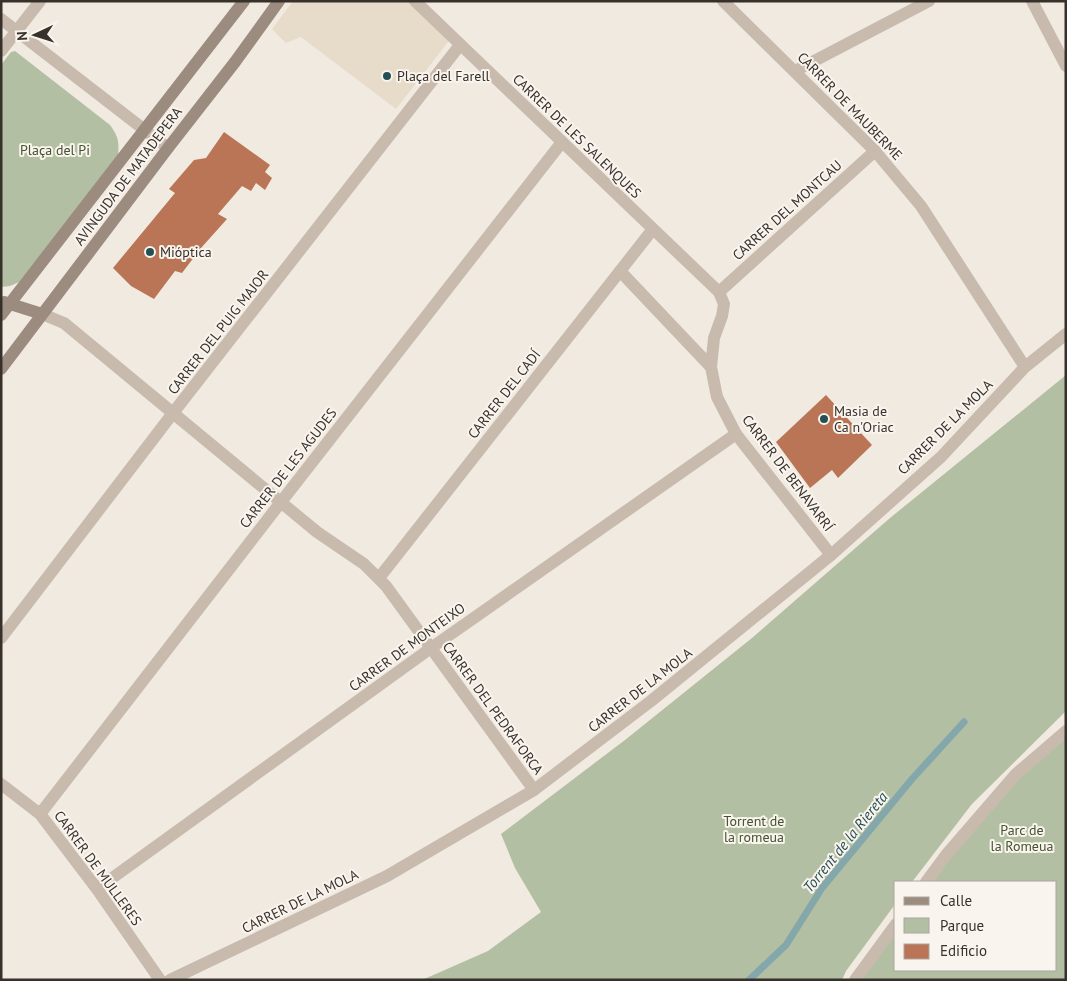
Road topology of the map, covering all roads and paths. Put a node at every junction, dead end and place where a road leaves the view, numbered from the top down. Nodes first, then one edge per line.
1 (40, 1) edge
2 (244, 1) edge
3 (279, 1) edge
4 (415, 1) edge
5 (724, 1) edge
6 (929, 1) edge
7 (1032, 1) edge
8 (1, 19) edge
9 (17, 31) junction
10 (460, 45) junction
11 (1, 51) edge
12 (1066, 66) edge
13 (795, 71) junction
14 (145, 130) junction
15 (562, 142) junction
16 (168, 148) junction
17 (875, 151) junction
18 (653, 229) junction
19 (620, 271) junction
20 (719, 292) junction
21 (6, 302) edge
22 (1, 314) edge
23 (42, 314) junction
24 (1066, 334) edge
25 (710, 366) junction
26 (1025, 367) junction
27 (1, 369) edge
28 (173, 413) junction
29 (736, 434) junction
30 (281, 502) junction
31 (831, 555) junction
32 (378, 578) junction
33 (1, 638) edge
34 (432, 648) junction
35 (1066, 731) edge
36 (1, 784) edge
37 (534, 790) junction
38 (40, 814) junction
39 (927, 881) edge
40 (98, 888) junction
41 (894, 927) edge
42 (160, 980) edge
43 (170, 980) edge
44 (855, 980) edge

1 - 9 street
2 - 14 street, AVINGUDA DE MATADEPERA
3 - 16 street, AVINGUDA DE MATADEPERA
4 - 10 street, CARRER DE LES SALENQUES
5 - 13 street, CARRER DE MAUBERME
6 - 13 street
7 - 12 street
8 - 9 street
9 - 11 street
9 - 14 street
10 - 15 street, CARRER DE LES SALENQUES
10 - 28 street, CARRER DEL PUIG MAJOR
13 - 17 street, CARRER DE MAUBERME
14 - 16 street
14 - 21 street, AVINGUDA DE MATADEPERA
15 - 18 street, CARRER DE LES SALENQUES
15 - 30 street, CARRER DE LES AGUDES
16 - 23 street, AVINGUDA DE MATADEPERA
17 - 20 street, CARRER DEL MONTCAU
17 - 26 street, CARRER DE MAUBERME
18 - 19 street, CARRER DEL CADÍ
18 - 20 street, CARRER DE LES SALENQUES
19 - 25 street
19 - 32 street, CARRER DEL CADÍ
20 - 25 street, CARRER DE BENAVARRÍ
21 - 22 street, AVINGUDA DE MATADEPERA
21 - 23 street
23 - 27 street, AVINGUDA DE MATADEPERA
23 - 28 street, CARRER DEL PEDRAFORCA
24 - 26 street, CARRER DE LA MOLA
25 - 29 street, CARRER DE BENAVARRÍ
26 - 31 street, CARRER DE LA MOLA
28 - 30 street, CARRER DEL PEDRAFORCA
28 - 33 street, CARRER DEL PUIG MAJOR
29 - 31 street, CARRER DE BENAVARRÍ
29 - 34 street, CARRER DE MONTEIXO
30 - 32 street, CARRER DEL PEDRAFORCA
30 - 38 street, CARRER DE LES AGUDES
31 - 37 street, CARRER DE LA MOLA
32 - 34 street, CARRER DEL PEDRAFORCA
34 - 37 street, CARRER DEL PEDRAFORCA
34 - 40 street, CARRER DE MONTEIXO
35 - 39 street
36 - 38 street, CARRER DE MULLERES
37 - 43 street, CARRER DE LA MOLA
38 - 40 street, CARRER DE MULLERES
40 - 42 street, CARRER DE MULLERES
41 - 44 street

